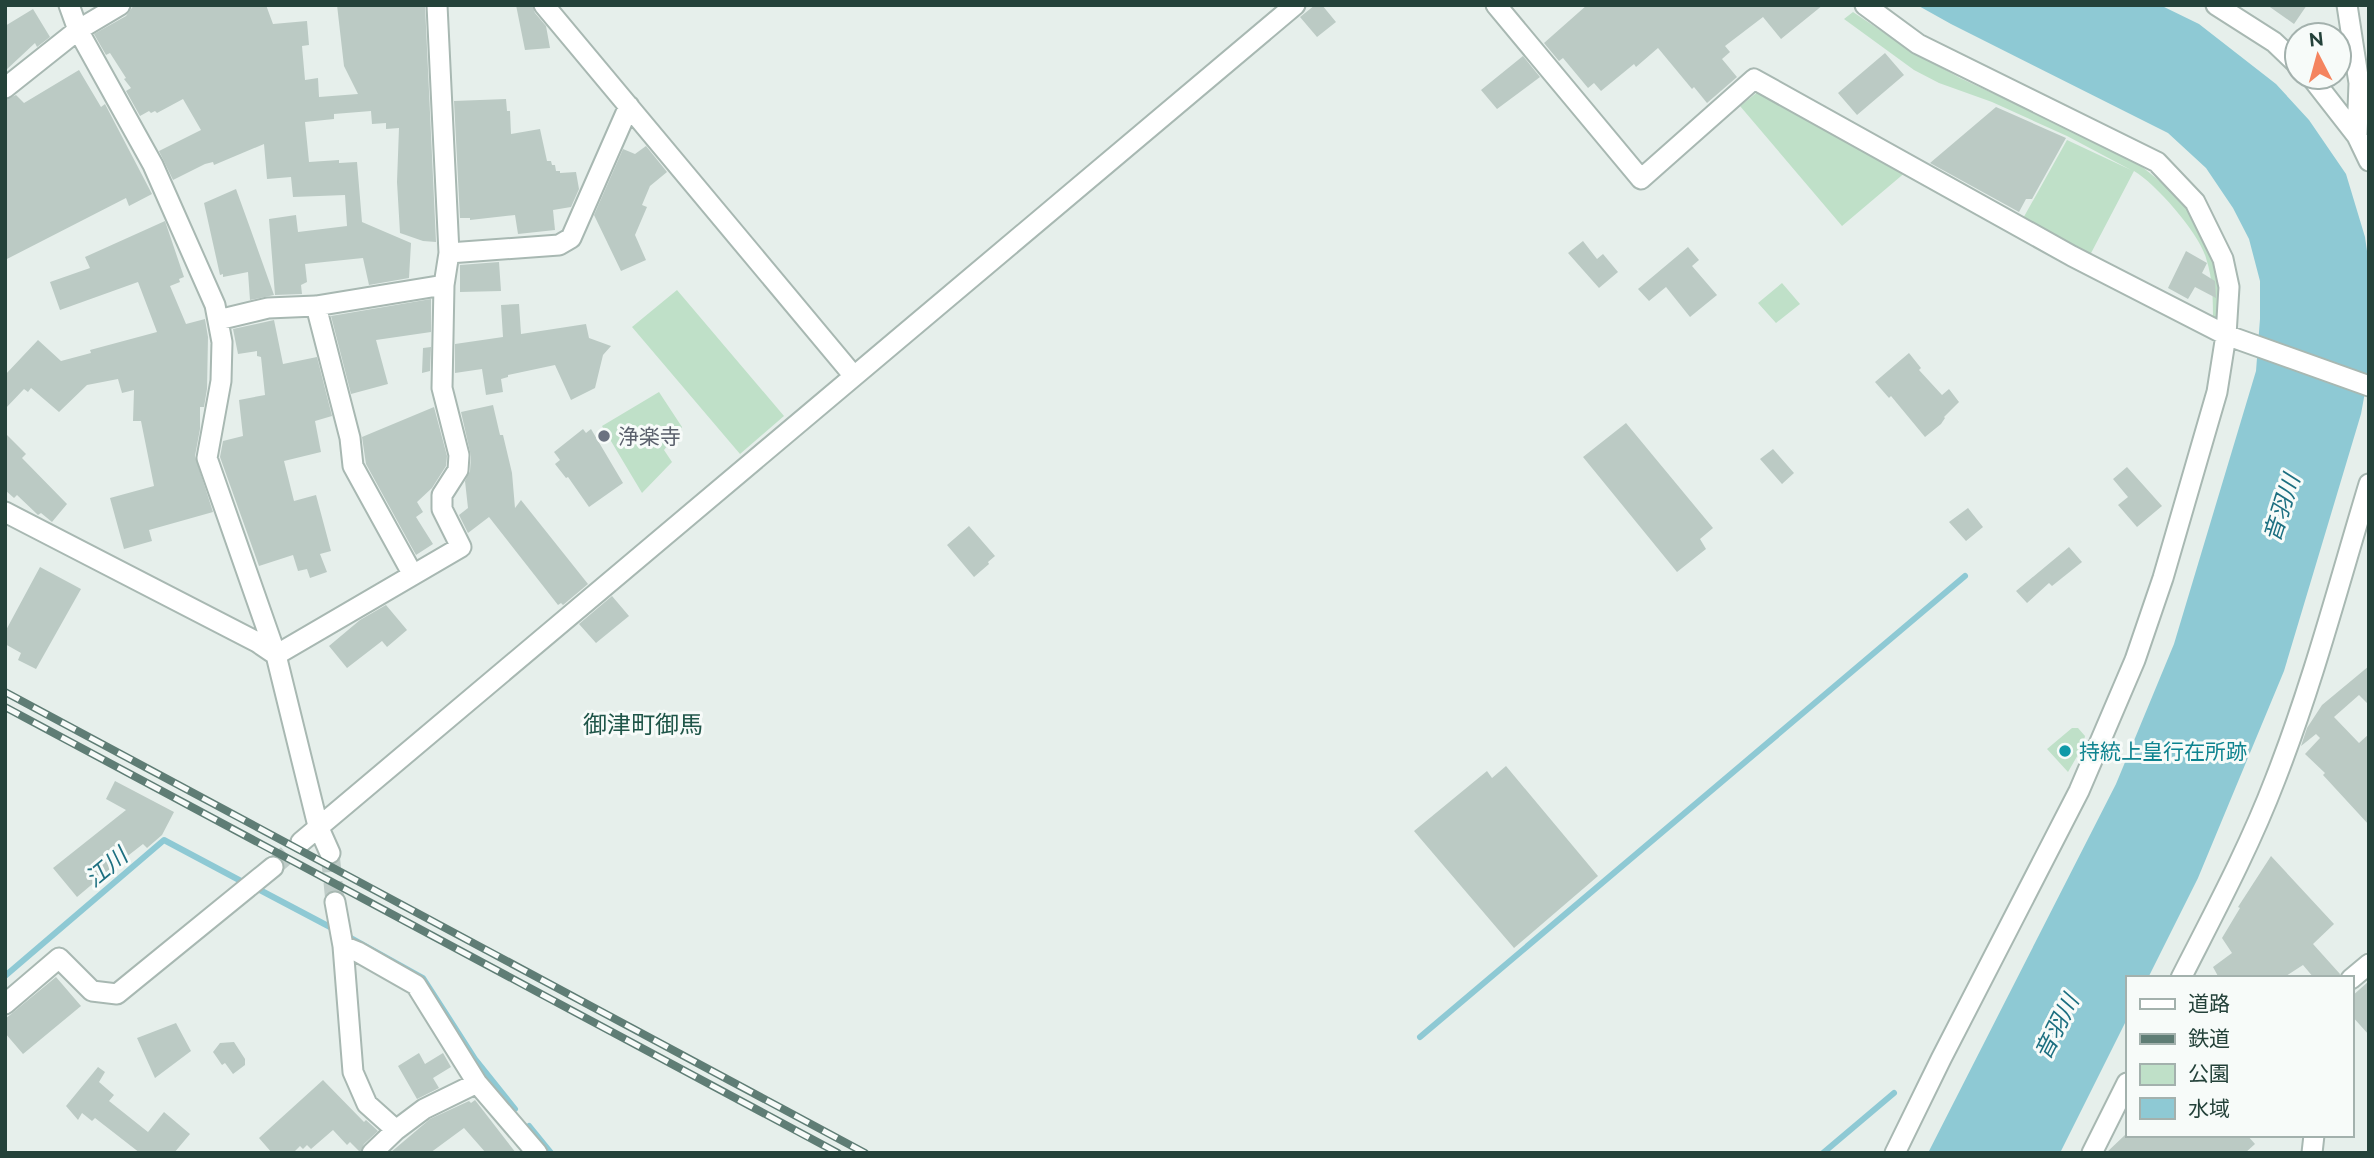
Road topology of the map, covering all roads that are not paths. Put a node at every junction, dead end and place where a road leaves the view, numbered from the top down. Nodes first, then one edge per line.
1 (69, 5) edge
2 (120, 5) edge
3 (437, 5) edge
4 (544, 5) edge
5 (1295, 5) edge
6 (1496, 5) edge
7 (1865, 5) edge
8 (2216, 5) edge
9 (2347, 5) edge
10 (78, 30) junction
11 (2283, 51) edge
12 (5, 88) edge
13 (2324, 91) edge
14 (629, 106) junction
15 (2363, 132) edge
16 (2369, 161) edge
17 (449, 253) junction
18 (444, 285) junction
19 (316, 306) junction
20 (218, 320) junction
21 (2232, 337) junction
22 (853, 375) junction
23 (2369, 386) edge
24 (2369, 484) edge
25 (5, 512) edge
26 (413, 575) junction
27 (276, 655) junction
28 (318, 826) junction
29 (301, 842) tunnel mouth
30 (330, 853) tunnel mouth
31 (273, 867) tunnel mouth
32 (335, 902) tunnel mouth
33 (342, 946) junction
34 (2369, 964) edge
35 (2182, 976) edge
36 (2353, 977) edge
37 (5, 1004) edge
38 (477, 1083) junction
39 (2126, 1085) edge
40 (396, 1130) junction
41 (372, 1153) edge
42 (537, 1153) edge
43 (1895, 1153) edge
44 (2092, 1153) edge

1 - 10 street
2 - 10 street
3 - 17 street
4 - 14 street
5 - 22 street
6 - 21 street
7 - 21 street
8 - 11 street
9 - 15 street
10 - 12 street
10 - 20 street
13 - 15 street
14 - 17 street
14 - 22 street
15 - 16 street
17 - 18 street
18 - 19 street
18 - 26 street
19 - 20 street
19 - 26 street
20 - 27 street
21 - 23 street
21 - 43 street
22 - 28 street
24 - 35 street
25 - 27 street
26 - 27 street
27 - 28 street
28 - 29 street
28 - 30 street
31 - 37 street
32 - 33 street
33 - 38 street
33 - 40 street
34 - 36 street
38 - 40 street
38 - 42 street
39 - 44 street
40 - 41 street

